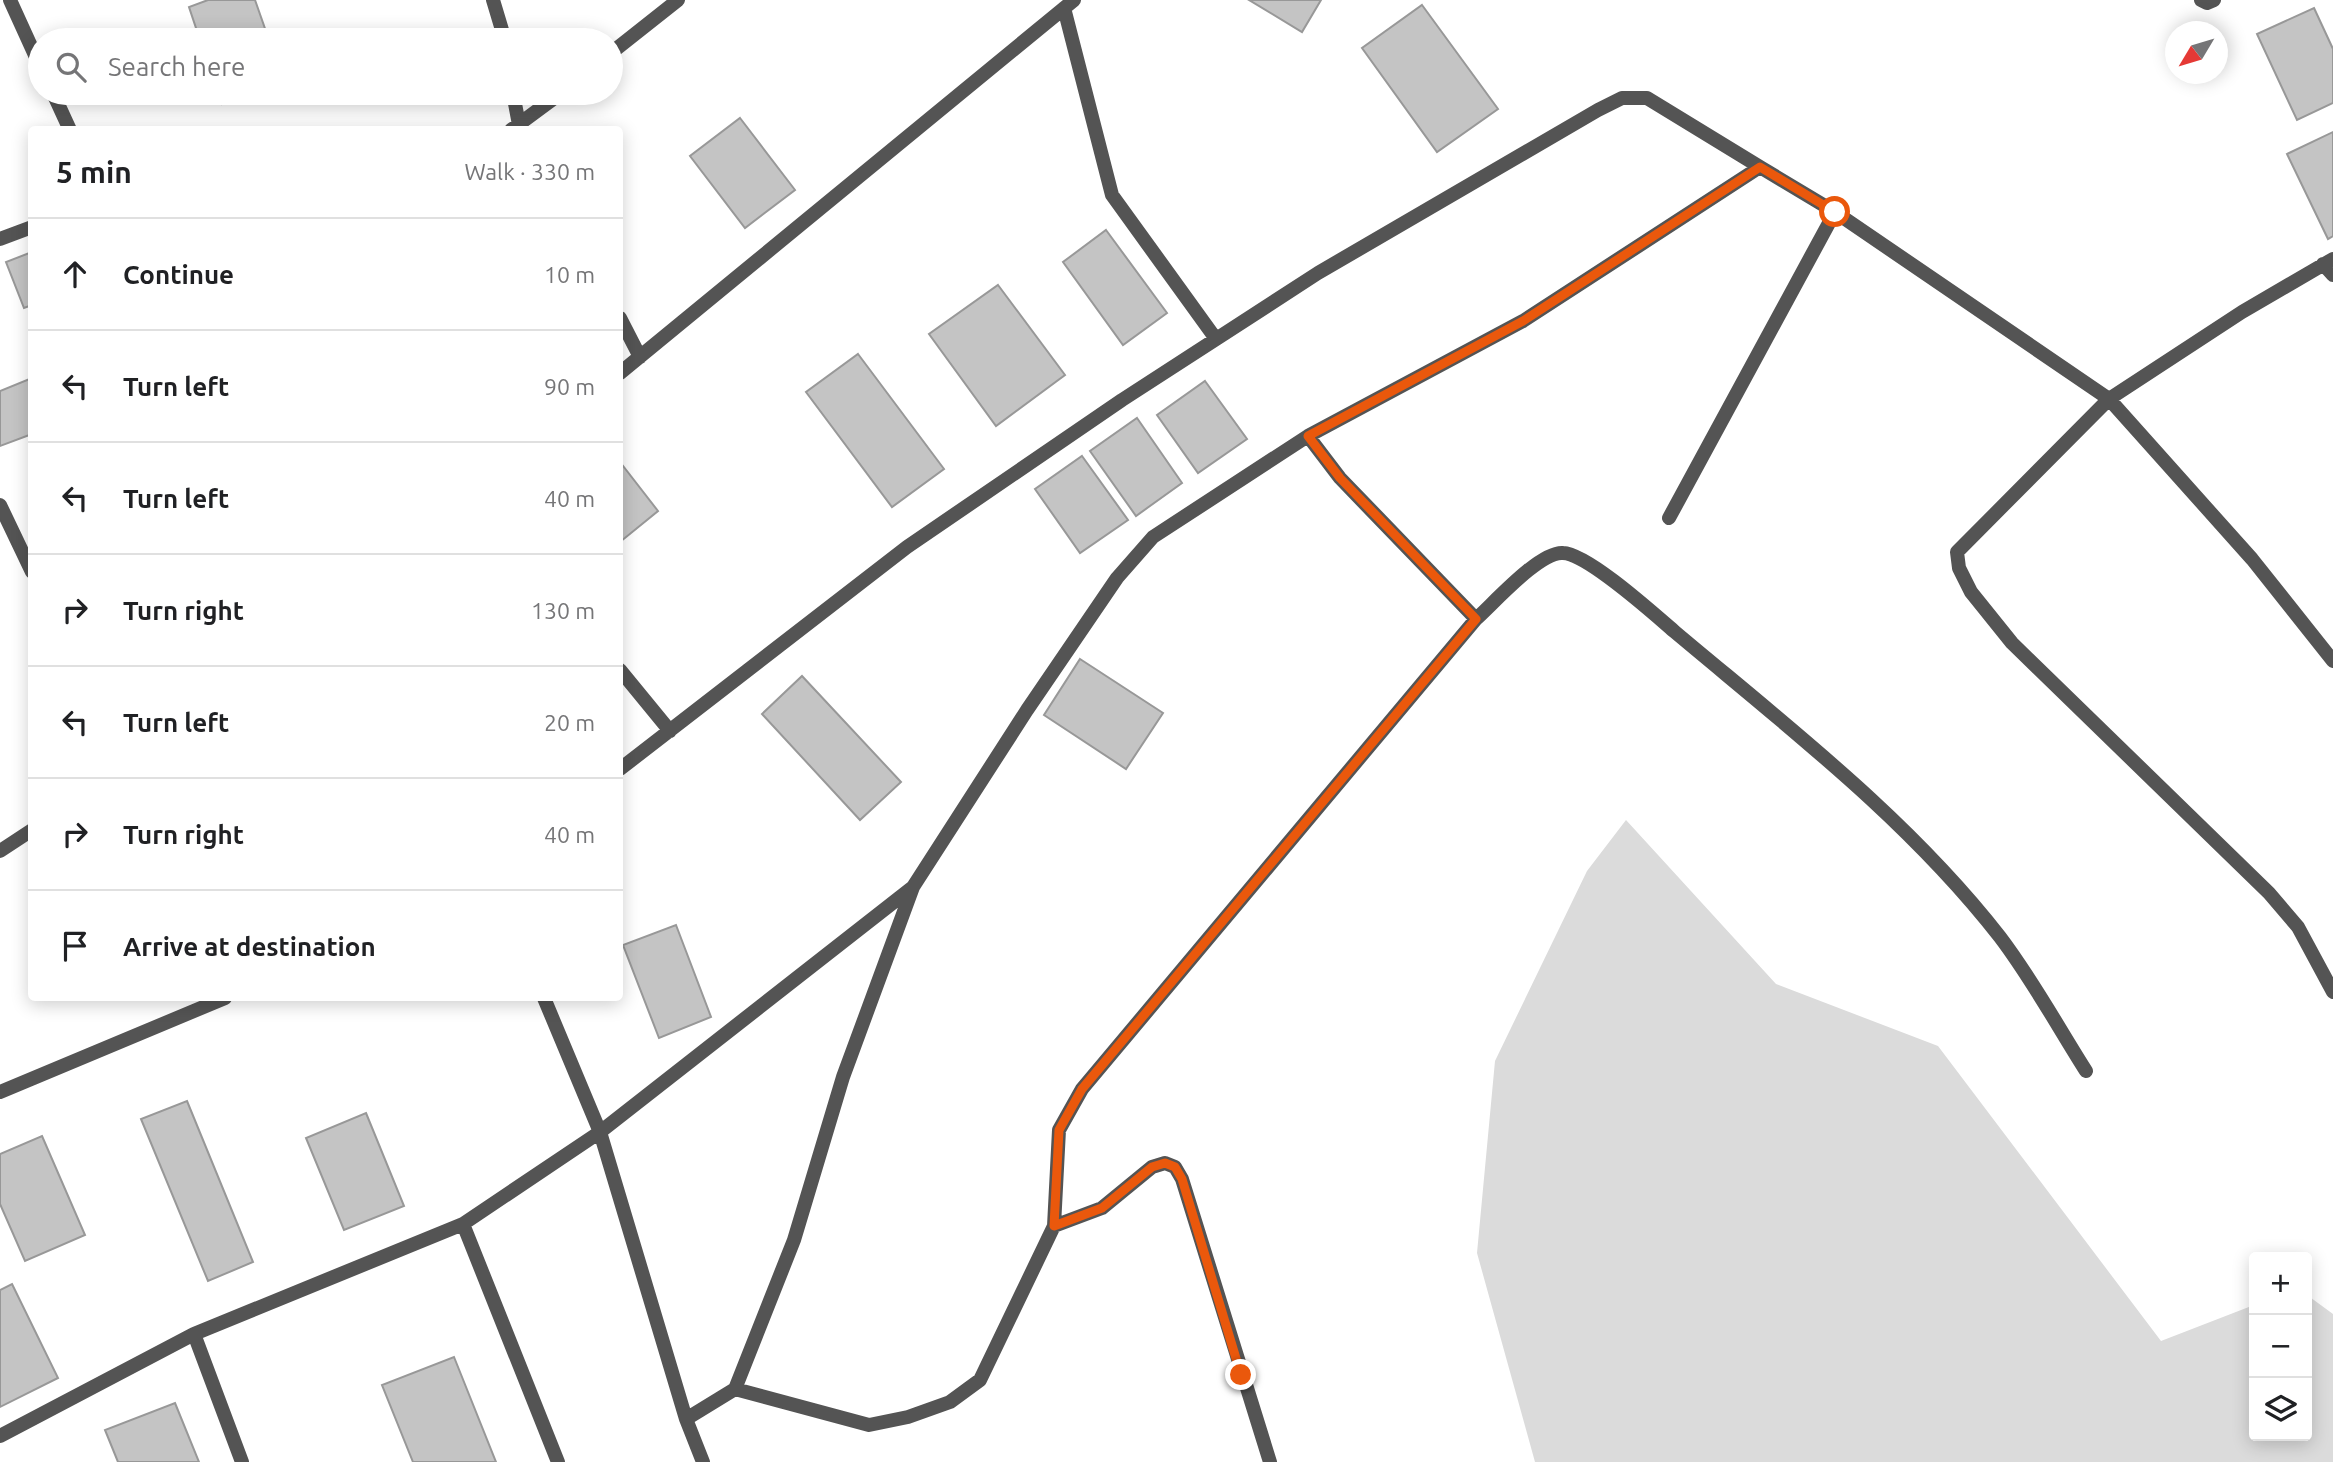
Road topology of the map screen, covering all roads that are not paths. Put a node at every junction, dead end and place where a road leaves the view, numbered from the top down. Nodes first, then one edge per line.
1 (10, 0) edge
2 (493, 0) edge
3 (678, 0) edge
4 (2201, 0) edge
5 (2214, 0) edge
6 (1069, 4) edge
7 (501, 28) edge
8 (28, 40) edge
9 (623, 44) edge
10 (59, 105) edge
11 (514, 105) edge
12 (546, 105) edge
13 (68, 126) edge
14 (516, 126) edge
15 (520, 126) edge
16 (1760, 167) junction
17 (1835, 212) junction
18 (28, 228) edge
19 (0, 239) edge
20 (2330, 266) edge
21 (623, 324) edge
22 (1216, 339) junction
23 (640, 356) junction
24 (623, 370) edge
25 (2109, 399) junction
26 (1308, 436) junction
27 (0, 505) edge
28 (1669, 518) dead end
29 (28, 564) edge
30 (1476, 619) junction
31 (2333, 661) edge
32 (623, 674) edge
33 (670, 731) junction
34 (623, 767) edge
35 (28, 833) edge
36 (0, 851) edge
37 (913, 887) junction
38 (2333, 992) edge
39 (218, 1001) edge
40 (545, 1001) edge
41 (2087, 1071) dead end
42 (0, 1092) edge
43 (600, 1132) junction
44 (463, 1224) junction
45 (1054, 1226) junction
46 (194, 1334) junction
47 (735, 1389) junction
48 (686, 1419) junction
49 (0, 1436) edge
50 (242, 1462) edge
51 (558, 1462) edge
52 (703, 1462) edge
53 (1270, 1462) edge

1 - 8 street
2 - 7 street
3 - 9 street
4 - 5 street
6 - 22 street
6 - 23 street
10 - 13 street
11 - 14 street
12 - 15 street
16 - 17 street
16 - 22 street
16 - 26 street
17 - 25 street
17 - 28 street
18 - 19 street
20 - 25 street
21 - 23 street
22 - 33 street
23 - 24 street
25 - 31 street
25 - 38 street
26 - 30 street
26 - 37 street
27 - 29 street
30 - 41 street
30 - 45 street
32 - 33 street
33 - 34 street
35 - 36 street
37 - 43 street
37 - 47 street
39 - 42 street
40 - 43 street
43 - 44 street
43 - 48 street
44 - 46 street
44 - 51 street
45 - 47 street
45 - 53 street
46 - 49 street
46 - 50 street
47 - 48 street
48 - 52 street

